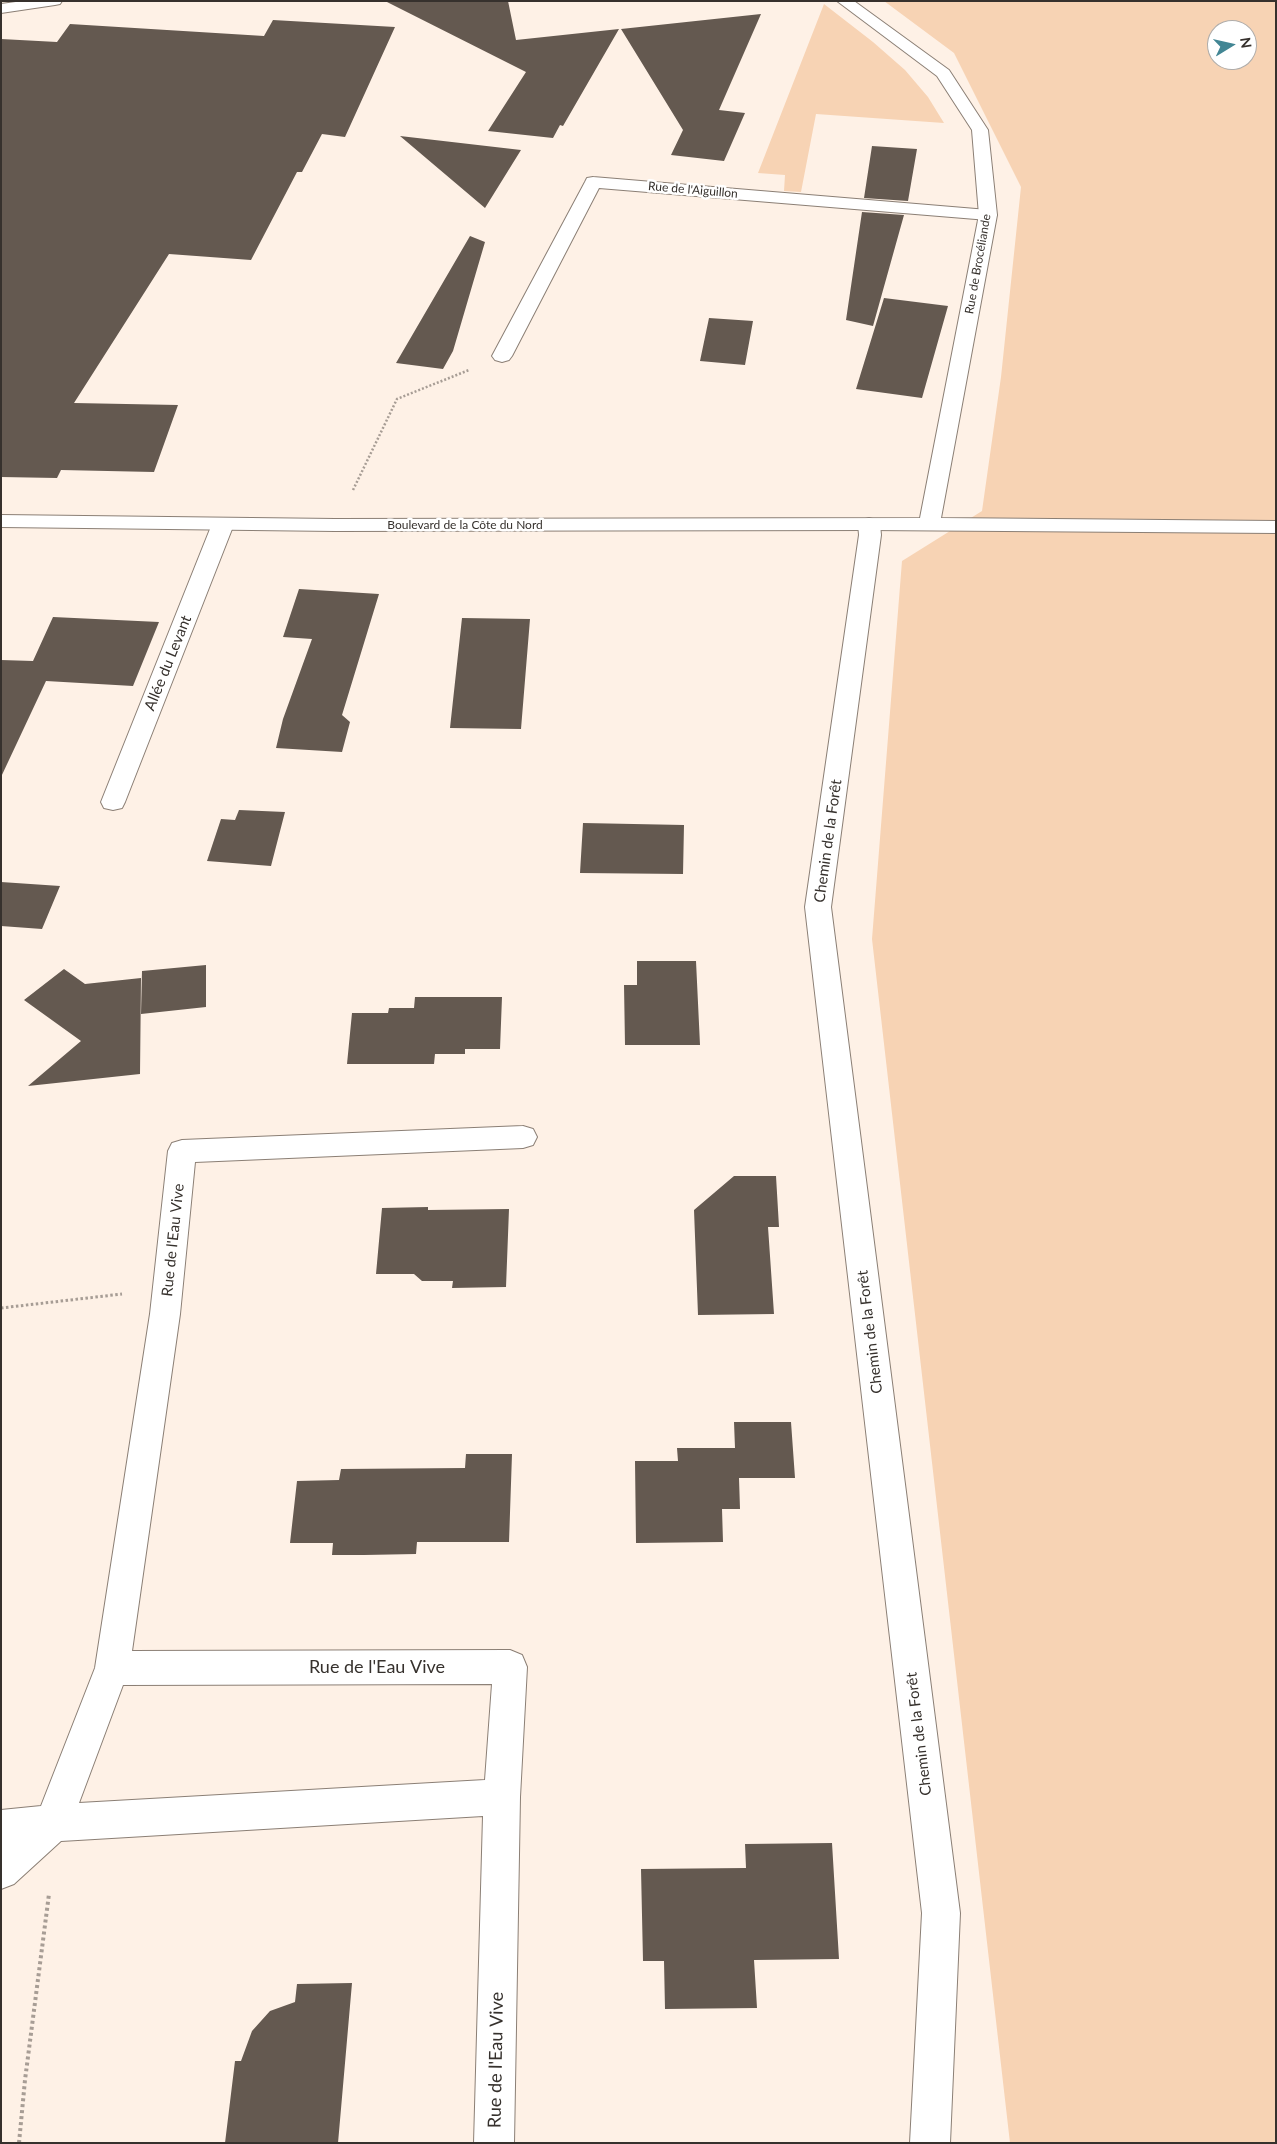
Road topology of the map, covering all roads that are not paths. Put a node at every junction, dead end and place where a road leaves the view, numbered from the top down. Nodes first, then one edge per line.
1 (55, 1) edge
2 (844, 1) edge
3 (1, 9) edge
4 (988, 215) junction
5 (502, 356) road end
6 (1, 521) edge
7 (224, 524) junction
8 (869, 524) junction
9 (929, 524) junction
10 (1276, 527) edge
11 (113, 802) dead end
12 (523, 1138) dead end
13 (112, 1668) junction
14 (502, 1797) junction
15 (52, 1823) junction
16 (1, 1828) edge
17 (1, 1870) edge
18 (494, 2143) edge
19 (930, 2143) edge

1 - 3 street
2 - 4 street, Rue de Brocéliande
4 - 5 street, Rue de l'Aiguillon
4 - 9 street, Rue de Brocéliande
6 - 7 street, Boulevard de la Côte du Nord
7 - 8 street, Boulevard de la Côte du Nord
7 - 11 street, Allée du Levant
8 - 9 street, Boulevard de la Côte du Nord
8 - 19 street, Chemin de la Forêt
9 - 10 street, Boulevard de la Côte du Nord
12 - 13 street, Rue de l'Eau Vive
13 - 14 street, Rue de l'Eau Vive
13 - 15 street, Rue de l'Eau Vive
14 - 15 street
14 - 18 street, Rue de l'Eau Vive
15 - 16 street
15 - 17 street, Rue de l'Eau Vive

